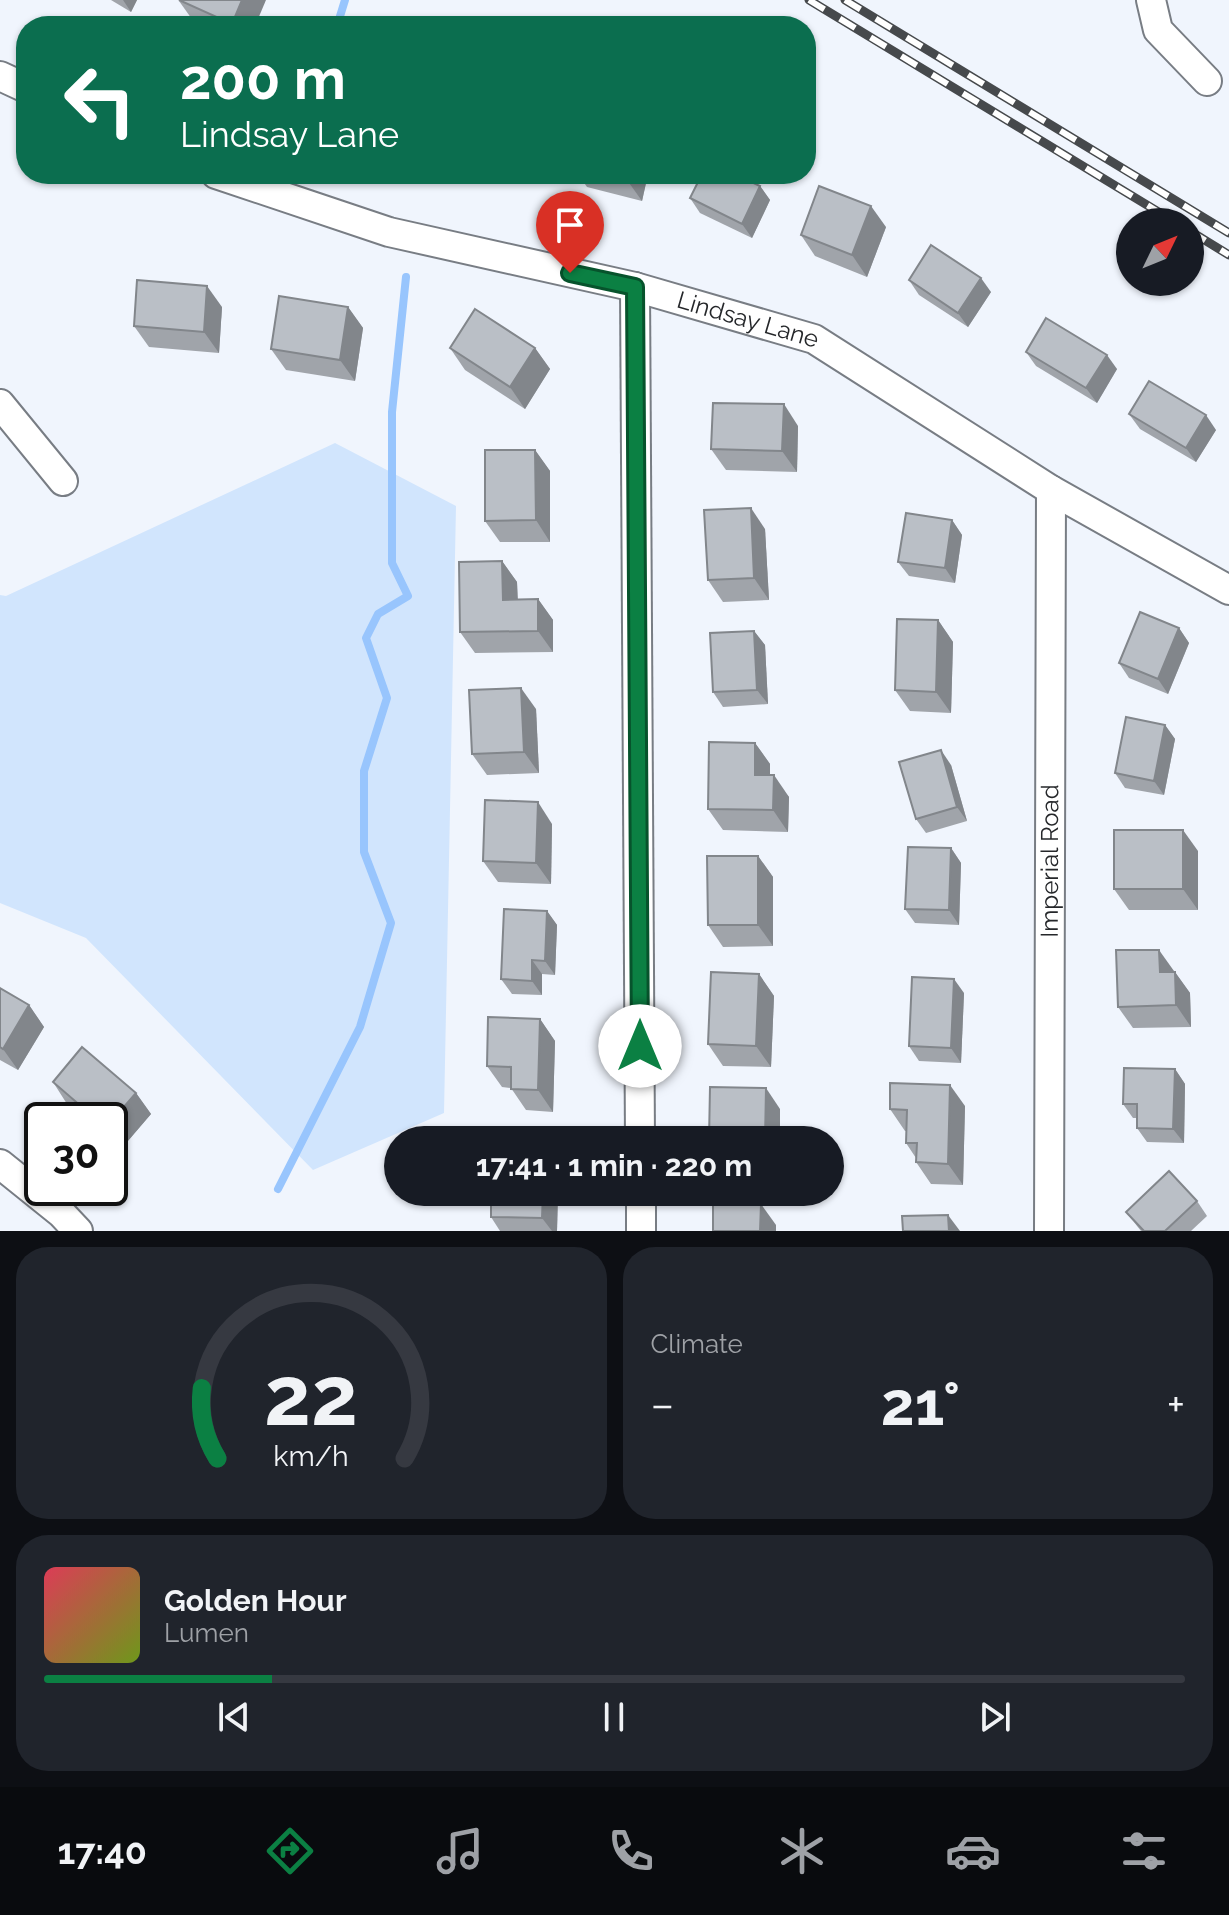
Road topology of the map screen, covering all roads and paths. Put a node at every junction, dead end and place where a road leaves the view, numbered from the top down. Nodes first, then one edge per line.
1 (1151, 0) edge
2 (1207, 81) dead end
3 (246, 184) edge
4 (635, 287) junction
5 (0, 404) edge
6 (63, 481) dead end
7 (1051, 490) junction
8 (1229, 590) edge
9 (640, 1126) edge
10 (0, 1164) edge
11 (641, 1206) edge
12 (78, 1231) edge
13 (641, 1231) edge
14 (1049, 1231) edge

1 - 2 street
3 - 4 street, Lindsay Lane
4 - 7 street, Lindsay Lane
4 - 9 street
5 - 6 street
7 - 8 street, Lindsay Lane
7 - 14 street, Imperial Road
10 - 12 street
11 - 13 street

